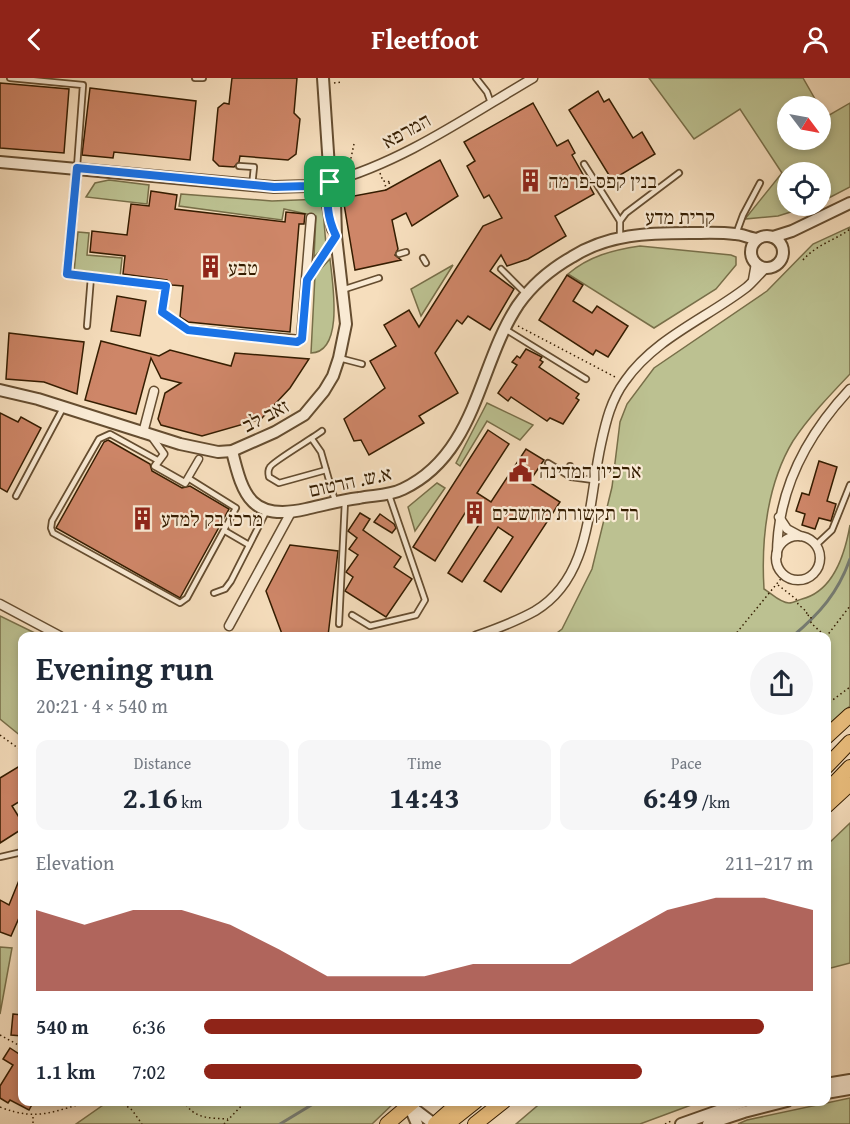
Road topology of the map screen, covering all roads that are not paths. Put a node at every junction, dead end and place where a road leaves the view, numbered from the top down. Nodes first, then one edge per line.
1 (10, 78) edge
2 (195, 78) edge
3 (203, 78) edge
4 (323, 78) edge
5 (533, 78) edge
6 (476, 79) edge
7 (491, 103) junction
8 (0, 162) edge
9 (584, 164) dead end
10 (239, 166) dead end
11 (77, 168) junction
12 (679, 173) dead end
13 (330, 182) junction
14 (760, 183) dead end
15 (252, 186) junction
16 (850, 203) edge
17 (311, 218) dead end
18 (620, 221) junction
19 (792, 231) junction
20 (738, 234) junction
21 (336, 236) junction
22 (620, 237) junction
23 (772, 237) junction
24 (754, 243) junction
25 (782, 246) junction
26 (406, 252) dead end
27 (399, 254) dead end
28 (761, 266) junction
29 (501, 269) dead end
30 (91, 278) junction
31 (379, 278) dead end
32 (307, 280) junction
33 (342, 290) junction
34 (526, 294) junction
35 (87, 326) dead end
36 (505, 329) junction
37 (339, 358) junction
38 (362, 364) dead end
39 (586, 379) dead end
40 (850, 389) edge
41 (0, 390) edge
42 (154, 391) dead end
43 (64, 407) junction
44 (322, 431) dead end
45 (147, 434) junction
46 (312, 439) junction
47 (232, 451) junction
48 (199, 459) dead end
49 (159, 461) junction
50 (548, 463) dead end
51 (570, 466) dead end
52 (326, 470) junction
53 (568, 475) junction
54 (188, 478) junction
55 (593, 480) junction
56 (850, 485) edge
57 (389, 495) junction
58 (16, 496) dead end
59 (340, 501) junction
60 (267, 510) junction
61 (290, 513) junction
62 (779, 517) junction
63 (225, 531) junction
64 (801, 536) junction
65 (249, 545) junction
66 (816, 545) junction
67 (777, 556) junction
68 (214, 593) dead end
69 (0, 604) edge
70 (352, 615) dead end
71 (339, 624) dead end
72 (229, 626) dead end
73 (52, 632) edge
74 (485, 632) edge
75 (850, 715) edge
76 (831, 732) edge
77 (850, 742) edge
78 (831, 761) edge
79 (850, 767) edge
80 (850, 784) edge
81 (831, 787) edge
82 (831, 801) edge
83 (18, 853) edge
84 (0, 857) edge
85 (850, 1080) edge
86 (831, 1083) edge
87 (850, 1089) edge
88 (831, 1092) edge
89 (408, 1106) edge
90 (413, 1106) edge
91 (415, 1106) edge
92 (455, 1106) edge
93 (470, 1106) edge
94 (498, 1106) edge
95 (732, 1106) edge
96 (772, 1106) edge
97 (725, 1121) edge
98 (387, 1124) edge
99 (417, 1124) edge
100 (434, 1124) edge
101 (447, 1124) edge
102 (475, 1124) edge
103 (681, 1124) edge
104 (708, 1124) edge

1 - 11 lane
2 - 3 lane
4 - 13 street, זאב לב
5 - 7 street, המרפא
6 - 7 lane
7 - 13 street, המרפא
8 - 11 street, המרפא
9 - 18 lane
10 - 15 lane
11 - 15 street, המרפא
11 - 30 street
12 - 18 lane
13 - 15 street, המרפא
13 - 21 street, זאב לב
14 - 20 lane
16 - 19 street
17 - 32 street
18 - 22 lane
19 - 23 street
19 - 25 street
20 - 22 street, קרית מדע
20 - 24 street, קרית מדע
21 - 32 lane
21 - 33 street, זאב לב
22 - 34 street, א.ש. הרטום
23 - 24 street
23 - 25 street
24 - 28 street
25 - 28 street
26 - 27 lane
28 - 55 street
29 - 34 lane
30 - 32 street
30 - 35 lane
31 - 33 lane
33 - 37 street, זאב לב
34 - 36 street, א.ש. הרטום
36 - 39 lane
36 - 57 street, א.ש. הרטום
37 - 38 lane
37 - 47 street, זאב לב
40 - 62 street
41 - 43 street
42 - 45 street
43 - 45 street
43 - 58 lane
44 - 46 lane
45 - 47 street
45 - 49 street
46 - 52 lane
46 - 52 lane
47 - 60 street
48 - 54 street
49 - 54 street
49 - 63 lane
50 - 53 lane
51 - 53 lane
52 - 59 lane
53 - 55 lane
54 - 63 lane
55 - 74 street
56 - 66 lane
57 - 59 street, א.ש. הרטום
57 - 70 lane
59 - 61 street, א.ש. הרטום
59 - 71 lane
60 - 61 street, א.ש. הרטום
60 - 65 lane
61 - 72 street
62 - 64 street
62 - 67 street
63 - 65 lane
64 - 66 street
64 - 67 street
65 - 68 lane
66 - 67 street
69 - 73 street
75 - 76 highway
77 - 78 highway
79 - 81 highway
80 - 82 highway
83 - 84 lane
85 - 86 street
87 - 88 street
89 - 98 highway
90 - 99 street
91 - 100 street
92 - 100 highway
93 - 101 highway
94 - 102 highway
95 - 103 street
96 - 97 street
97 - 104 street

